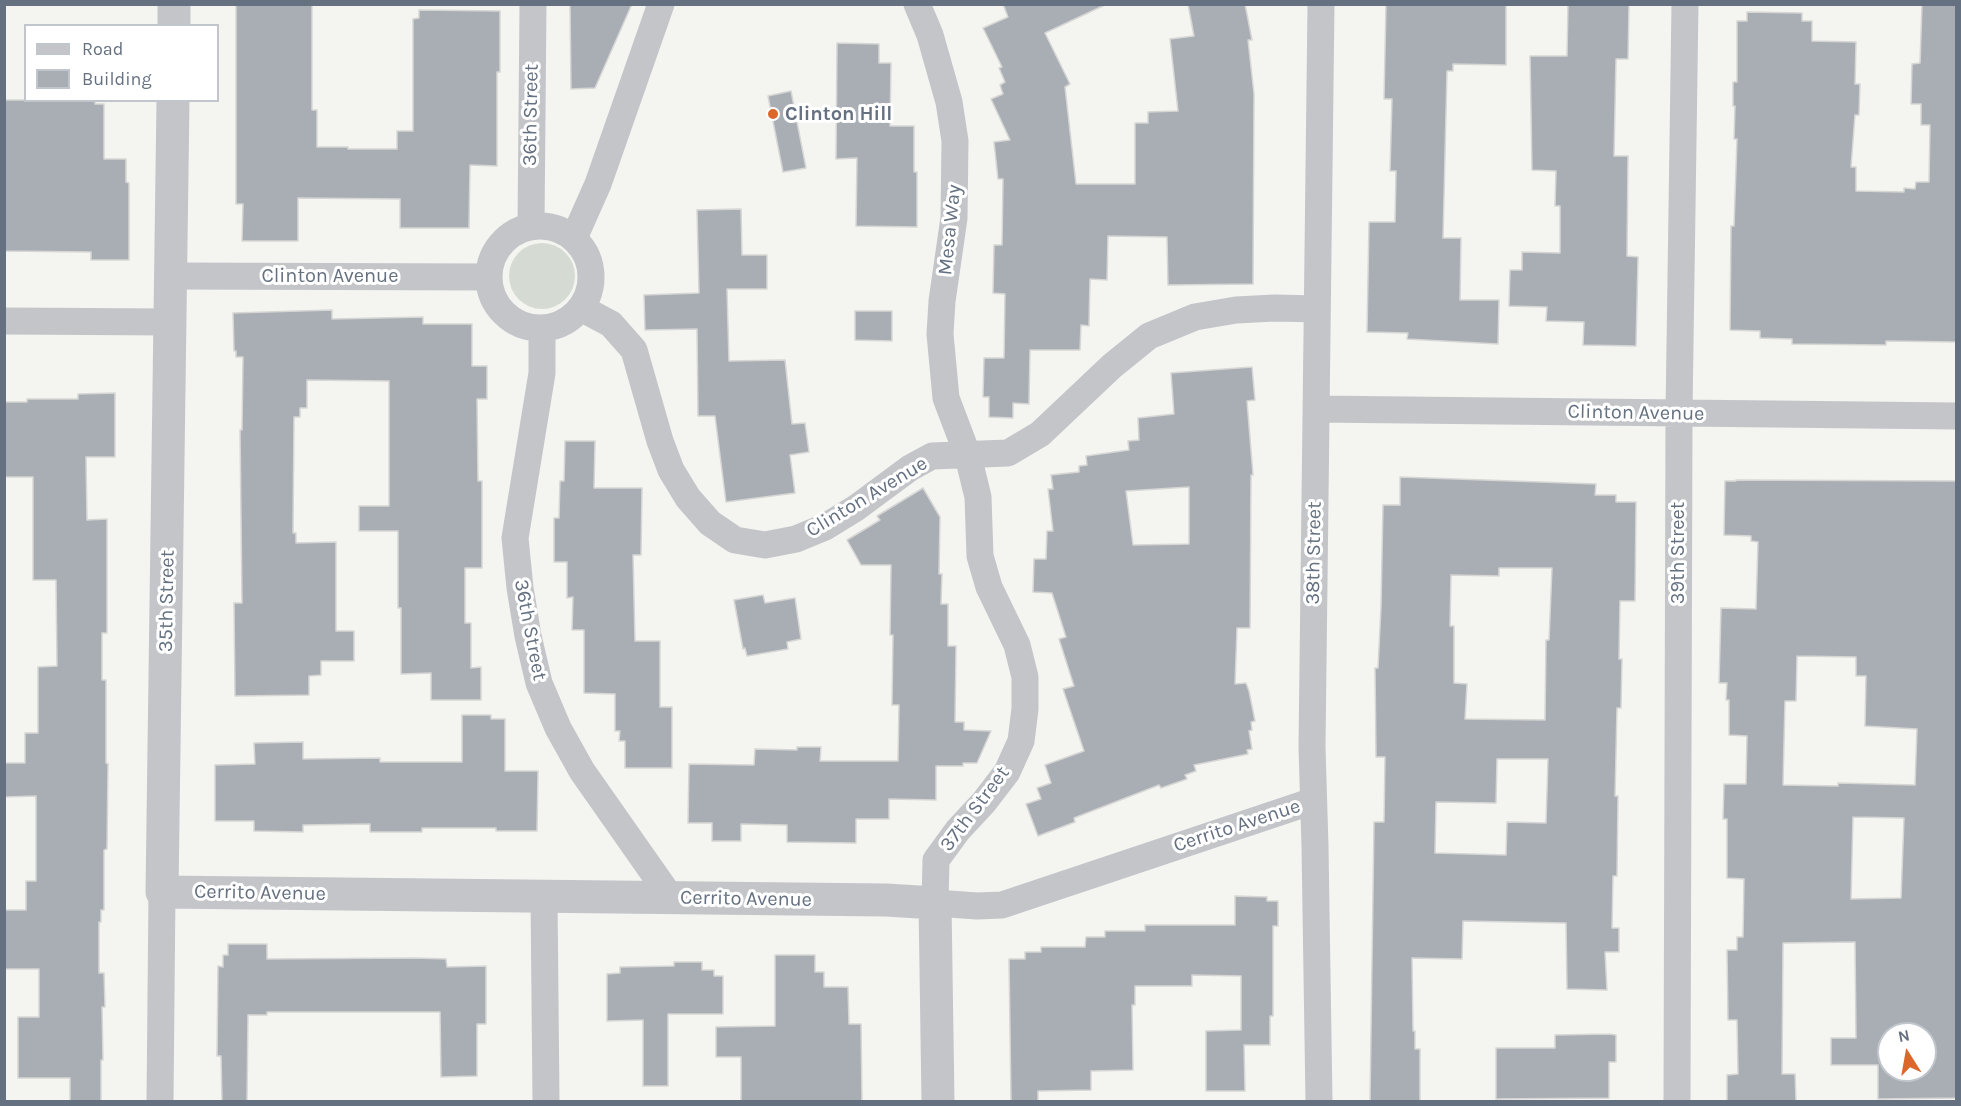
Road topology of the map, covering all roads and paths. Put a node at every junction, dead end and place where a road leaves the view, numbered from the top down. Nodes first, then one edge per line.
1 (174, 4) edge
2 (533, 4) edge
3 (661, 4) edge
4 (917, 4) edge
5 (1321, 4) edge
6 (1685, 4) edge
7 (174, 24) edge
8 (173, 102) edge
9 (531, 226) junction
10 (574, 238) junction
11 (171, 276) junction
12 (489, 277) junction
13 (581, 308) junction
14 (1317, 309) junction
15 (4, 321) edge
16 (170, 322) junction
17 (542, 328) junction
18 (1316, 409) junction
19 (1679, 413) junction
20 (1956, 416) edge
21 (969, 456) junction
22 (1313, 801) junction
23 (162, 892) junction
24 (544, 896) junction
25 (671, 898) junction
26 (935, 903) junction
27 (160, 1101) edge
28 (546, 1101) edge
29 (938, 1101) edge
30 (1318, 1101) edge
31 (1677, 1101) edge

1 - 7 street
2 - 9 street, 36th Street
3 - 10 street
4 - 21 street, Mesa Way
5 - 14 street, 38th Street
6 - 19 street, 39th Street
8 - 11 street, 35th Street
9 - 10 street
9 - 12 street
10 - 13 street
11 - 12 street, Clinton Avenue
11 - 16 street, 35th Street
12 - 17 street
13 - 17 street
13 - 21 street, Clinton Avenue
14 - 18 street, 38th Street
14 - 21 street, Clinton Avenue
15 - 16 street
16 - 23 street, 35th Street
17 - 25 street, 36th Street
18 - 19 street, Clinton Avenue
18 - 22 street, 38th Street
19 - 20 street, Clinton Avenue
19 - 31 street, 39th Street
21 - 26 street, 37th Street
22 - 26 street, Cerrito Avenue
22 - 30 street, 38th Street
23 - 24 street, Cerrito Avenue
23 - 27 street, 35th Street
24 - 25 street, Cerrito Avenue
24 - 28 street
25 - 26 street, Cerrito Avenue
26 - 29 street, 37th Street

